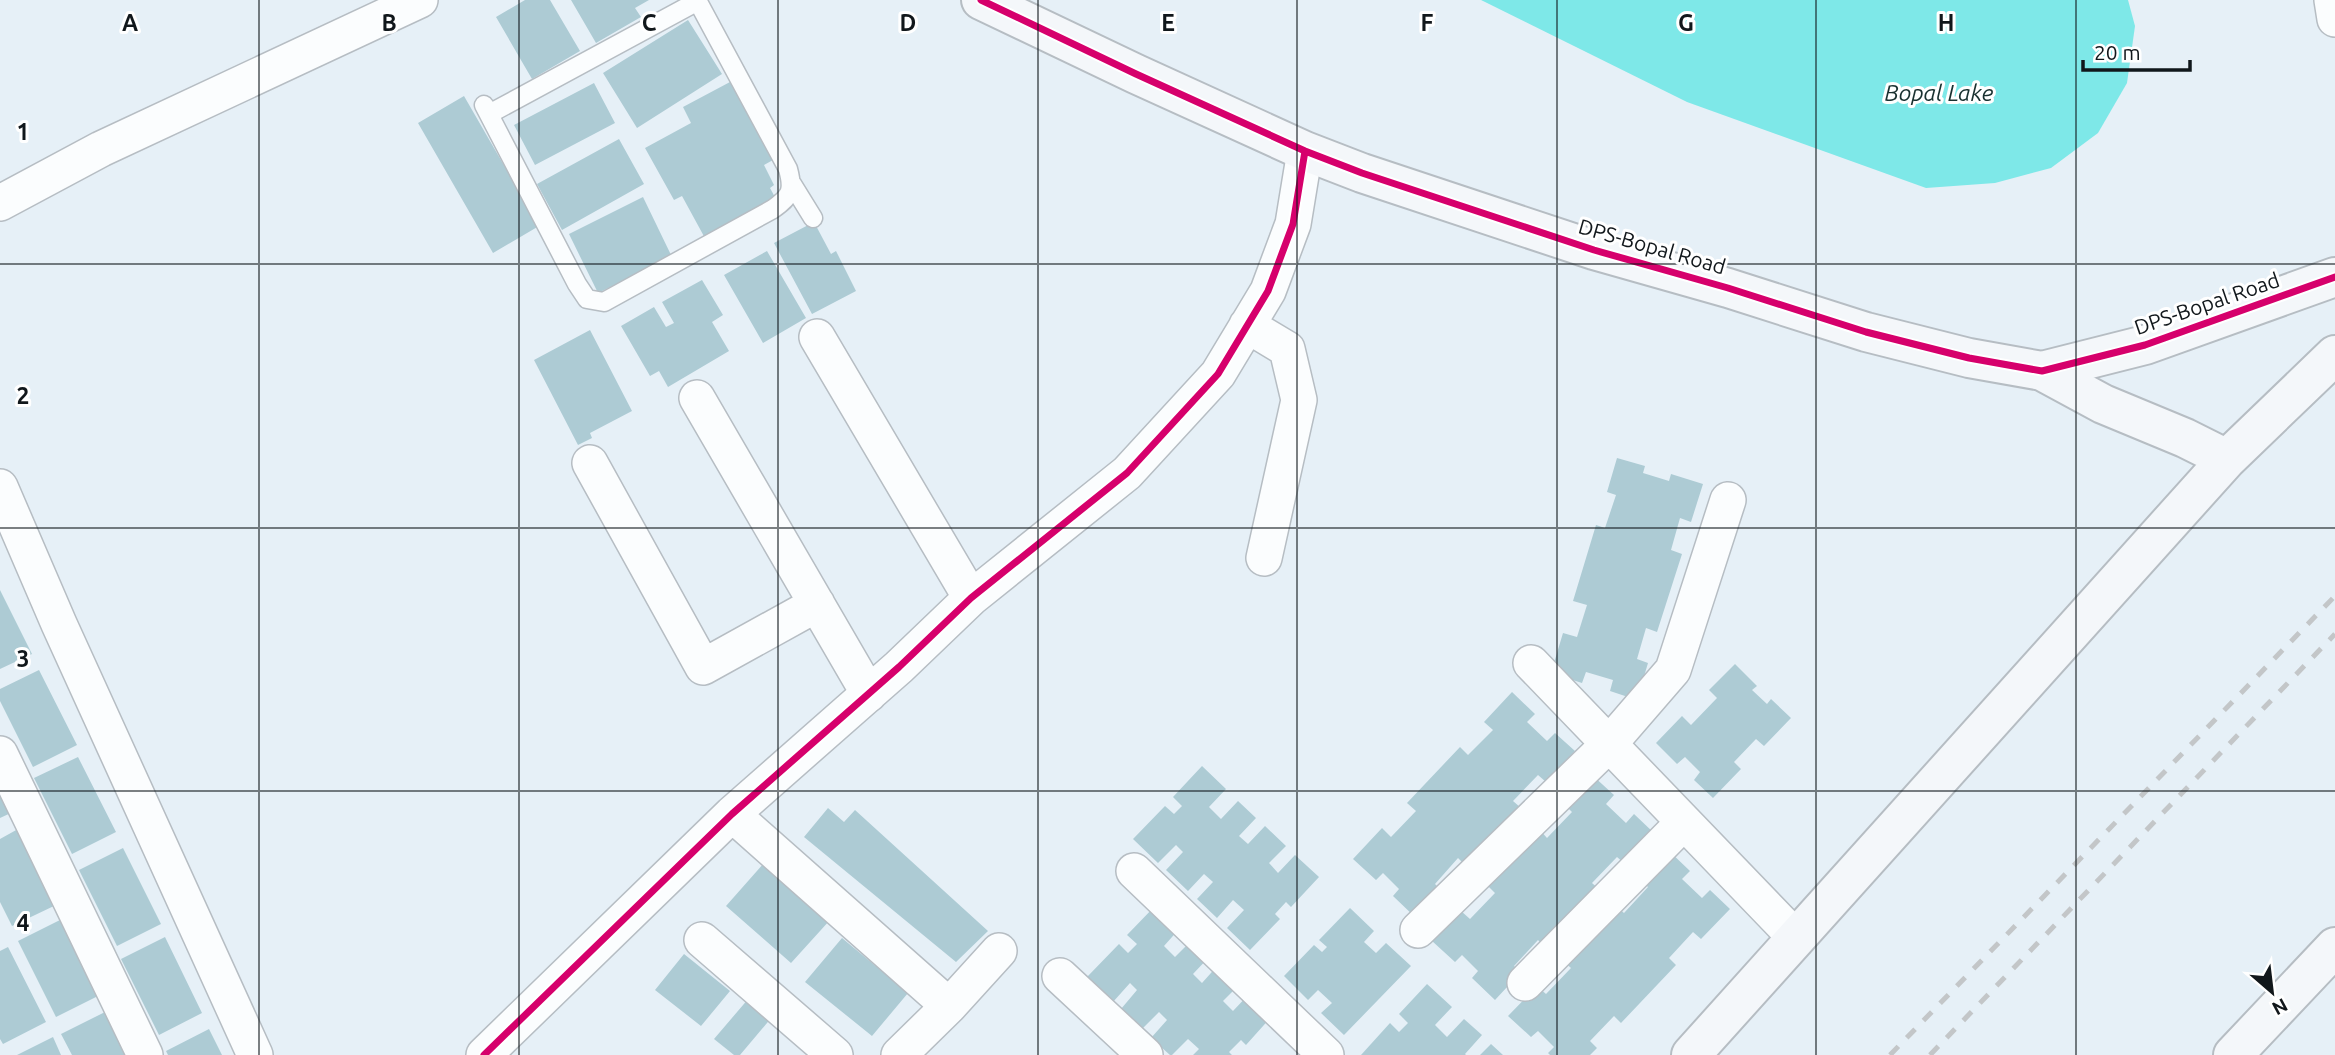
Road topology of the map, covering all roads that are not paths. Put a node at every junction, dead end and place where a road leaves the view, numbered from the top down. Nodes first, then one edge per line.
1 (420, 0) edge
2 (981, 0) edge
3 (2332, 0) edge
4 (697, 1) edge
5 (2335, 19) edge
6 (1305, 151) junction
7 (792, 184) junction
8 (0, 203) edge
9 (813, 218) dead end
10 (2335, 277) edge
11 (1247, 326) junction
12 (817, 337) dead end
13 (2335, 355) edge
14 (2042, 371) junction
15 (697, 398) dead end
16 (2227, 459) junction
17 (590, 463) dead end
18 (0, 487) edge
19 (1728, 500) dead end
20 (1264, 558) dead end
21 (971, 598) junction
22 (817, 604) junction
23 (1531, 663) dead end
24 (869, 694) junction
25 (1609, 744) junction
26 (0, 754) edge
27 (732, 814) junction
28 (1684, 822) junction
29 (1134, 871) dead end
30 (1418, 930) dead end
31 (1795, 937) junction
32 (702, 940) dead end
33 (2335, 947) edge
34 (999, 951) dead end
35 (1060, 976) dead end
36 (1525, 983) dead end
37 (949, 1006) junction
38 (1306, 1048) edge
39 (145, 1055) edge
40 (255, 1055) edge
41 (484, 1055) edge
42 (835, 1055) edge
43 (899, 1055) edge
44 (1145, 1055) edge
45 (1691, 1055) edge
46 (2233, 1055) edge

1 - 8 street
2 - 6 street, DPS-Bopal Road
3 - 5 street
4 - 7 lane
4 - 7 lane
6 - 11 street
6 - 14 street, DPS-Bopal Road
7 - 9 lane
10 - 14 street, DPS-Bopal Road
11 - 20 street
11 - 21 street
12 - 21 street
13 - 16 street
14 - 16 street
15 - 22 street
16 - 31 street
17 - 22 street
18 - 40 street
19 - 25 street
21 - 24 street
22 - 24 street
23 - 25 street
24 - 27 street
25 - 28 street
25 - 30 street
26 - 39 street
27 - 37 street
27 - 41 street
28 - 31 street
28 - 36 street
29 - 38 street
31 - 45 street
32 - 42 street
33 - 46 street
34 - 37 street
35 - 44 street
37 - 43 street

